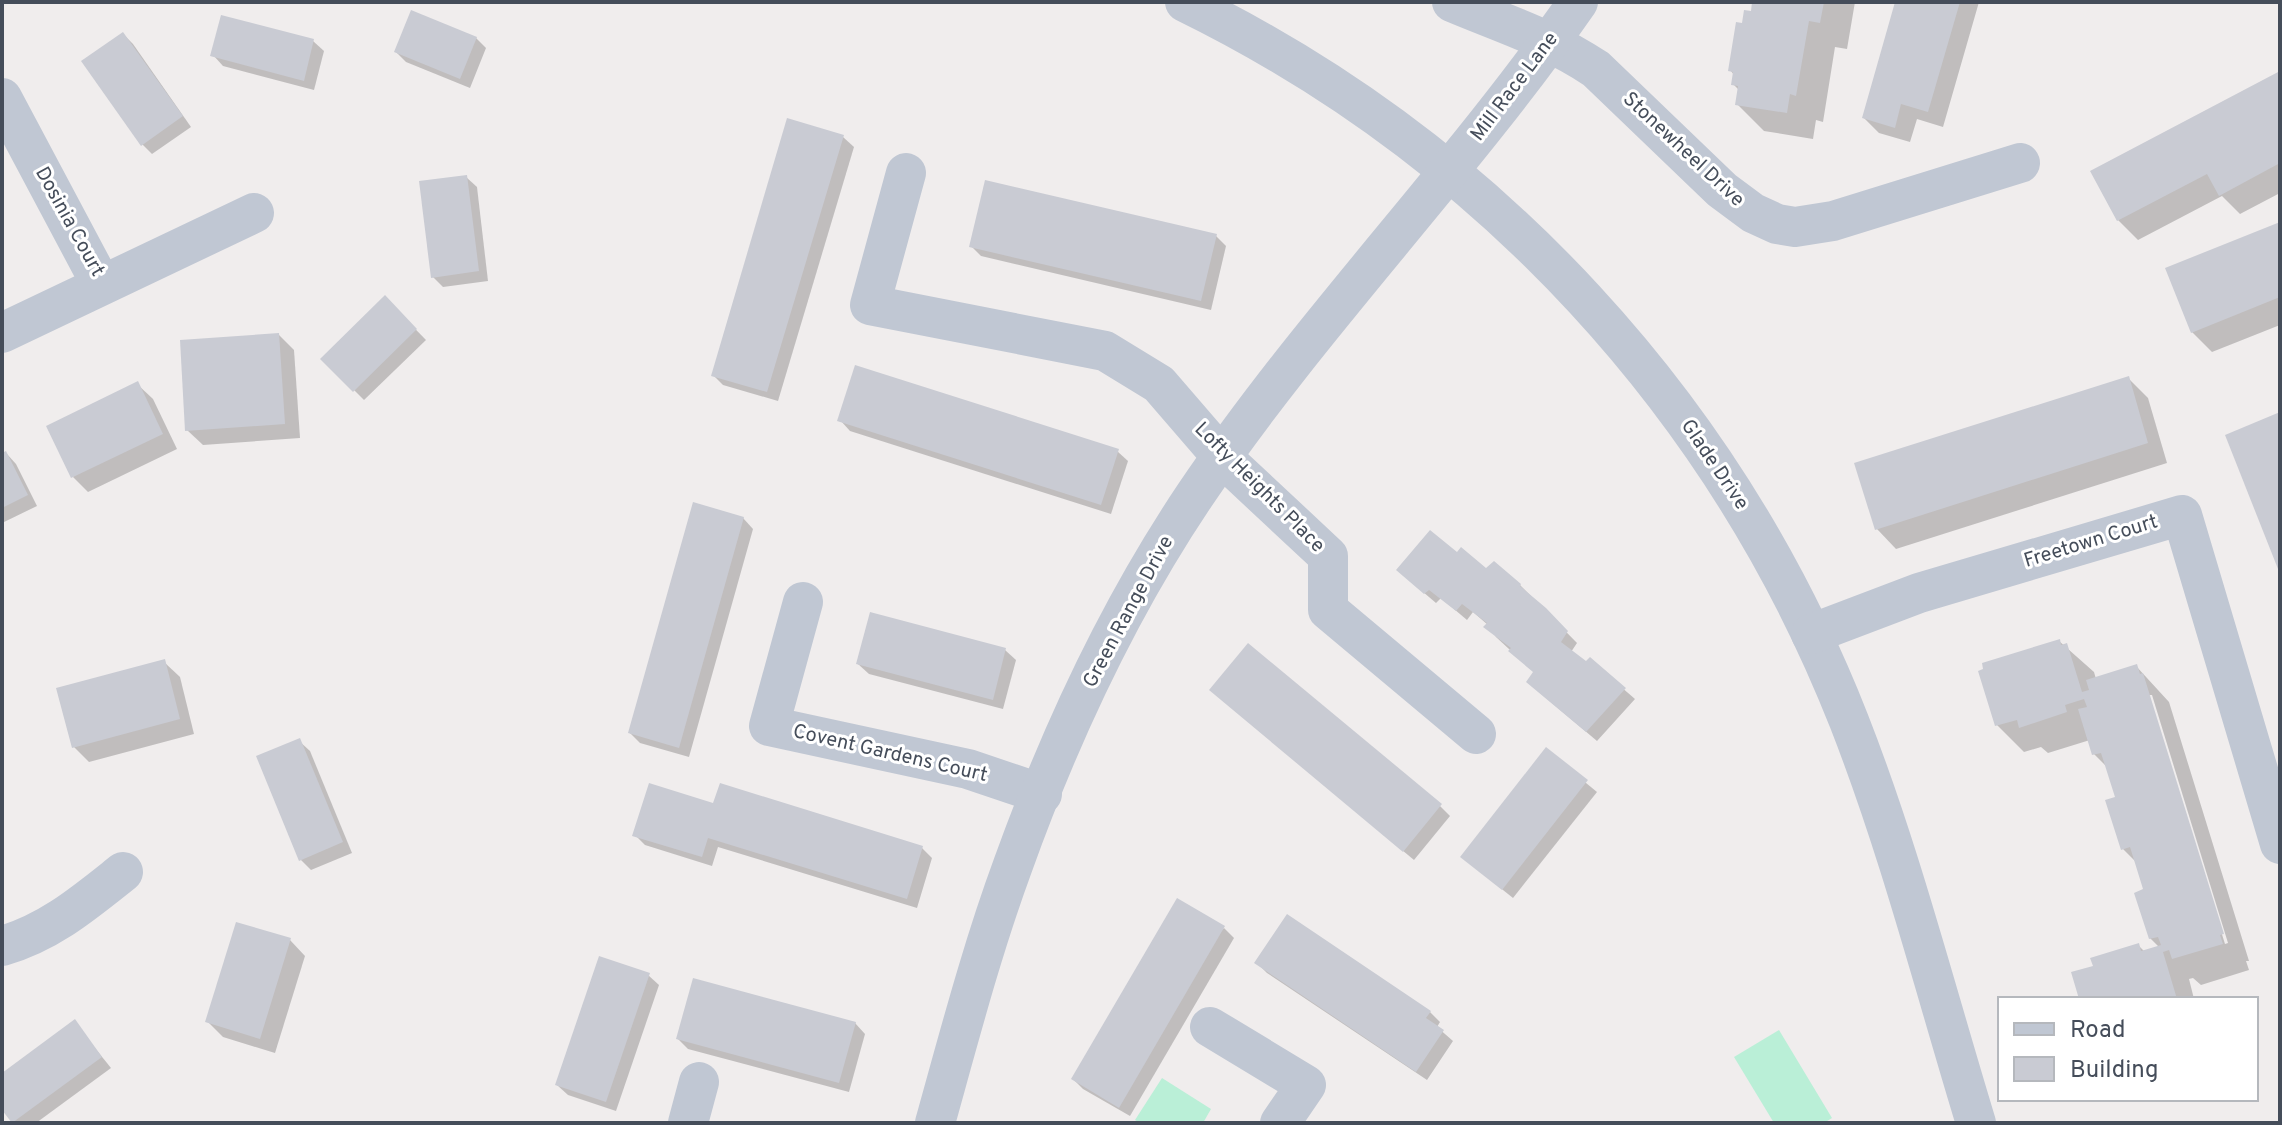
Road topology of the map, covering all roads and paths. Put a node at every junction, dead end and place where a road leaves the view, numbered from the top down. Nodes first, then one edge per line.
1 (1185, 2) edge
2 (1452, 2) edge
3 (1578, 2) edge
4 (1551, 41) junction
5 (2, 98) edge
6 (2020, 163) dead end
7 (1451, 172) junction
8 (906, 173) dead end
9 (254, 213) dead end
10 (101, 284) junction
11 (2, 333) edge
12 (1222, 457) junction
13 (803, 602) dead end
14 (1811, 634) junction
15 (1476, 734) dead end
16 (1042, 794) junction
17 (2280, 844) edge
18 (123, 872) dead end
19 (2, 946) edge
20 (1210, 1027) dead end
21 (699, 1082) dead end
22 (688, 1123) edge
23 (935, 1123) edge
24 (1280, 1123) edge
25 (1976, 1123) edge

1 - 7 street, Glade Drive
2 - 4 street, Stonewheel Drive
3 - 4 street, Mill Race Lane
4 - 6 street, Stonewheel Drive
4 - 7 street, Mill Race Lane
5 - 10 street, Dosinia Court
7 - 12 street, Green Range Drive
7 - 14 street, Glade Drive
8 - 12 street, Lofty Heights Place
9 - 10 street, Dosinia Court
10 - 11 street
12 - 15 street, Lofty Heights Place
12 - 16 street, Green Range Drive
13 - 16 street, Covent Gardens Court
14 - 17 street, Freetown Court
14 - 25 street, Glade Drive
16 - 23 street, Green Range Drive
18 - 19 street
20 - 24 street
21 - 22 street

